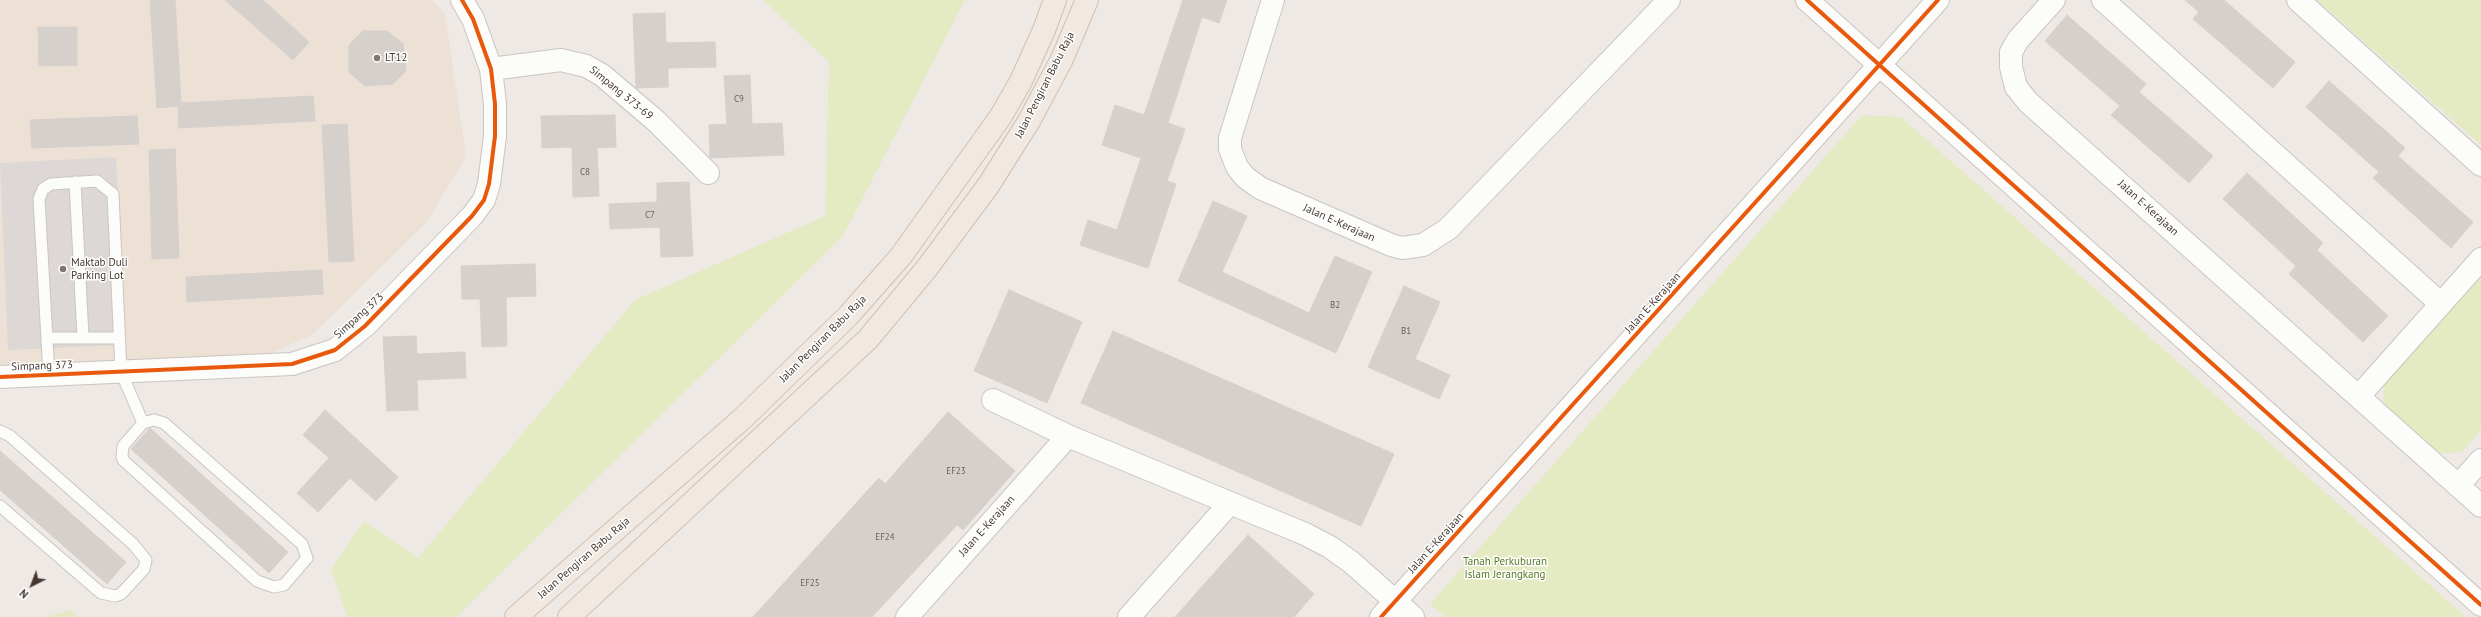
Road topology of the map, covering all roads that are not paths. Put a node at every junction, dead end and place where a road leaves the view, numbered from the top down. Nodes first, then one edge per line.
1 (462, 0) edge
2 (1055, 0) edge
3 (1087, 0) edge
4 (1273, 0) edge
5 (1669, 0) edge
6 (1807, 0) edge
7 (1938, 0) edge
8 (2054, 0) edge
9 (2103, 0) edge
10 (2298, 0) edge
11 (1880, 65) junction
12 (491, 69) junction
13 (2481, 165) edge
14 (708, 173) dead end
15 (75, 182) junction
16 (2481, 258) edge
17 (2441, 304) junction
18 (83, 337) junction
19 (46, 338) junction
20 (119, 338) junction
21 (121, 372) junction
22 (49, 375) junction
23 (0, 377) edge
24 (2359, 396) junction
25 (993, 400) dead end
26 (143, 423) junction
27 (0, 431) edge
28 (1068, 436) junction
29 (2481, 460) edge
30 (2458, 486) junction
31 (1230, 503) junction
32 (0, 506) edge
33 (2481, 506) edge
34 (1395, 601) junction
35 (2481, 605) edge
36 (574, 613) edge
37 (516, 617) edge
38 (907, 617) edge
39 (1129, 617) edge
40 (1381, 617) edge
41 (1413, 617) edge

1 - 12 street, Simpang 373
2 - 37 main road, Jalan Pengiran Babu Raja
3 - 36 main road, Jalan Pengiran Babu Raja
4 - 5 street, Jalan E-Kerajaan
6 - 11 street
7 - 11 street, Jalan E-Kerajaan
8 - 24 street, Jalan E-Kerajaan
9 - 17 street
10 - 13 street
11 - 34 street, Jalan E-Kerajaan
11 - 35 street
12 - 14 street, Simpang 373-69
12 - 21 street, Simpang 373
15 - 18 lane
15 - 19 lane
15 - 20 lane
16 - 17 street
17 - 24 street
18 - 19 lane
18 - 20 lane
19 - 22 lane
20 - 21 lane
21 - 22 street, Simpang 373
21 - 26 lane
22 - 23 street, Simpang 373
24 - 30 street, Jalan E-Kerajaan
25 - 28 street
26 - 26 lane
27 - 32 lane
28 - 31 street
28 - 38 street, Jalan E-Kerajaan
29 - 30 street
30 - 33 street, Jalan E-Kerajaan
31 - 34 street
31 - 39 street
34 - 40 street, Jalan E-Kerajaan
34 - 41 street

